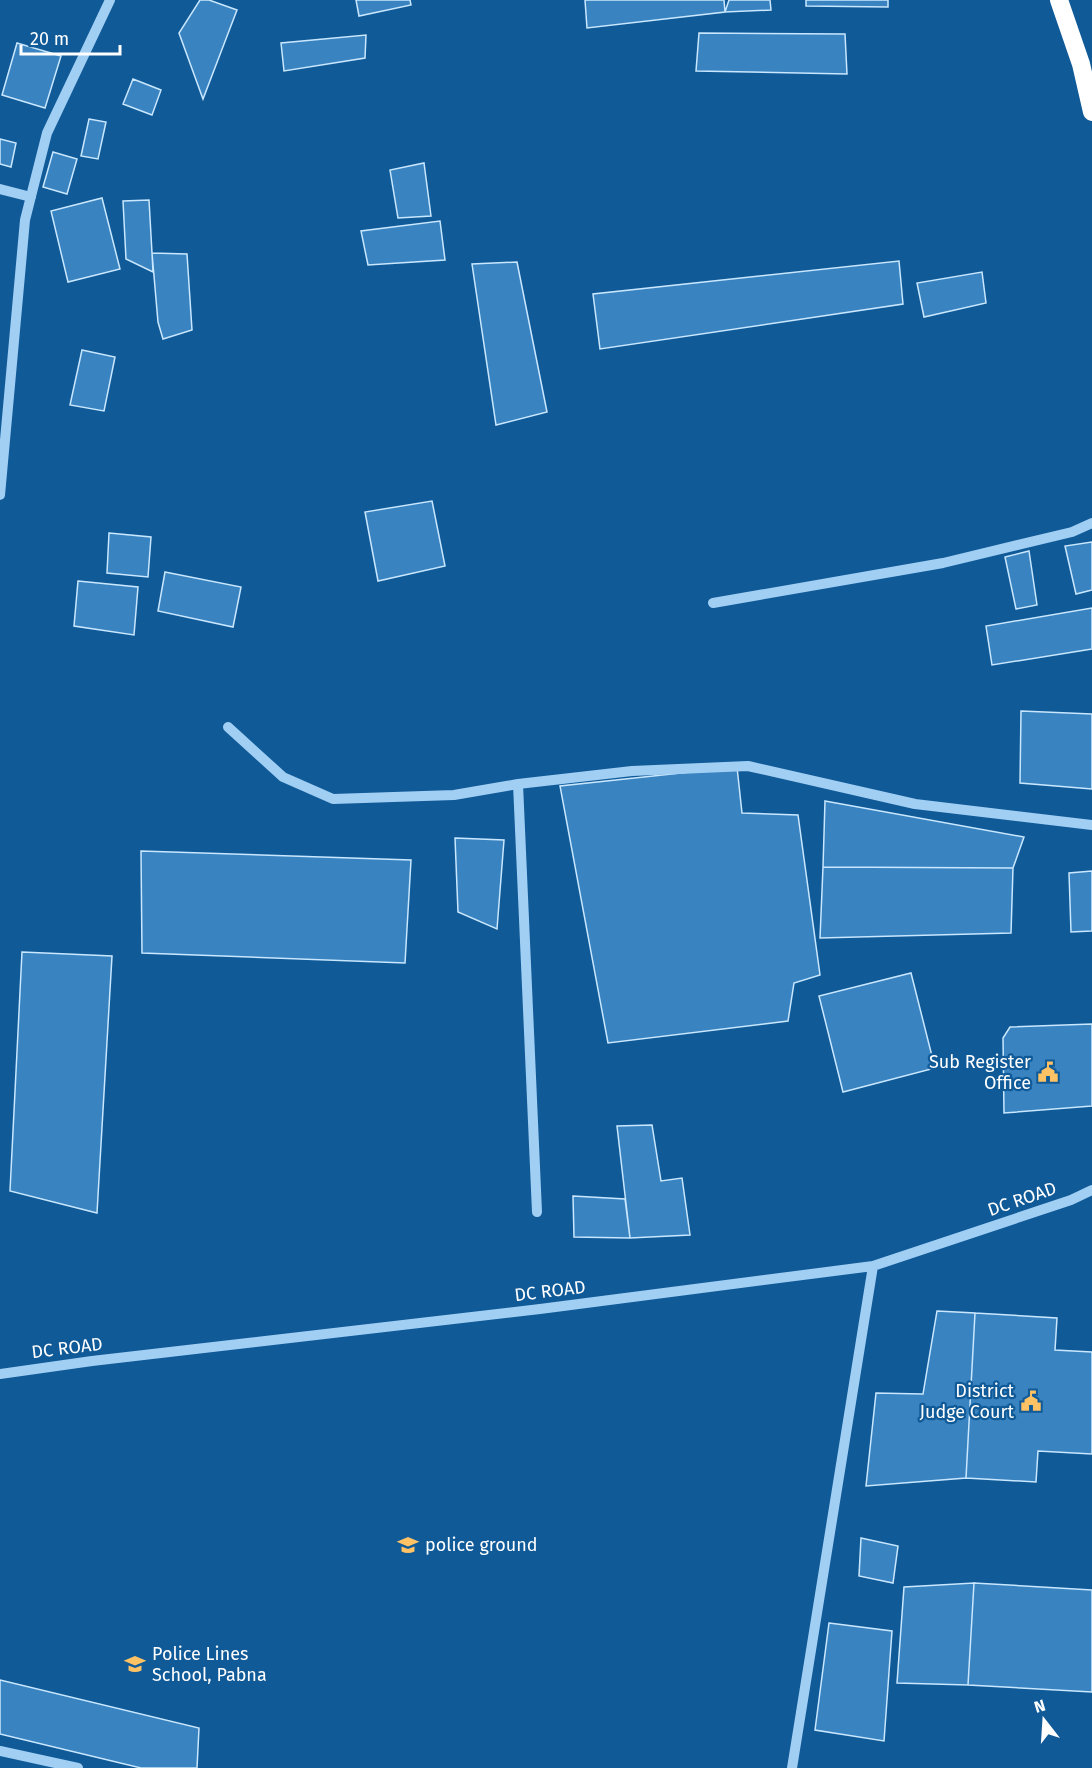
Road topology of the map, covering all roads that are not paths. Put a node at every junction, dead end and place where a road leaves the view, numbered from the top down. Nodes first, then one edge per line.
1 (110, 0) edge
2 (1059, 0) edge
3 (1092, 112) edge
4 (0, 189) edge
5 (31, 197) junction
6 (0, 495) edge
7 (1092, 523) edge
8 (713, 603) dead end
9 (228, 727) dead end
10 (518, 784) junction
11 (1092, 825) edge
12 (1092, 1190) edge
13 (537, 1212) dead end
14 (873, 1266) junction
15 (0, 1374) edge
16 (0, 1751) edge
17 (78, 1768) edge
18 (792, 1768) edge

1 - 5 street
2 - 3 highway
4 - 5 street
5 - 6 street
7 - 8 street
9 - 10 street
10 - 11 street
10 - 13 street
12 - 14 street, DC ROAD
14 - 15 street, DC ROAD
14 - 18 street
16 - 17 street

